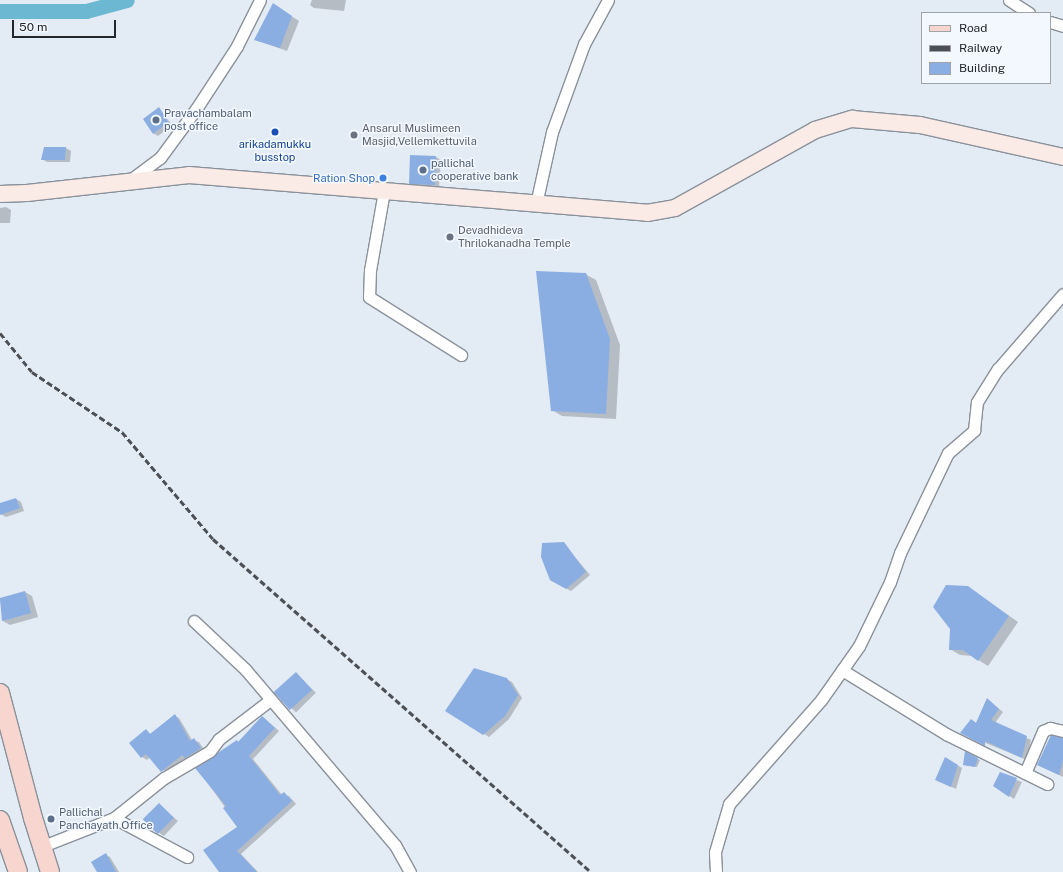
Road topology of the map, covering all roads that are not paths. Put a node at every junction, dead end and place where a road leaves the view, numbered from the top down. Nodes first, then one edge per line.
1 (260, 0) edge
2 (608, 0) edge
3 (1009, 0) edge
4 (1027, 12) edge
5 (1051, 22) edge
6 (1063, 26) edge
7 (1063, 157) edge
8 (127, 182) junction
9 (384, 191) junction
10 (0, 194) edge
11 (536, 204) junction
12 (1063, 294) edge
13 (461, 355) dead end
14 (194, 621) dead end
15 (842, 670) junction
16 (0, 693) edge
17 (270, 700) junction
18 (1063, 732) edge
19 (1025, 773) junction
20 (1047, 784) dead end
21 (114, 818) junction
22 (0, 820) edge
23 (42, 846) junction
24 (187, 857) dead end
25 (18, 872) edge
26 (50, 872) edge
27 (410, 872) edge
28 (716, 872) edge

1 - 8 street
2 - 11 street
3 - 4 street
5 - 6 street
7 - 11 street
8 - 9 street
8 - 10 street
9 - 11 street
9 - 13 street
12 - 15 street
14 - 17 street
15 - 19 street
15 - 28 street
16 - 23 main road
17 - 21 street
17 - 27 street
18 - 19 street
19 - 20 street
21 - 23 street
21 - 24 street
22 - 25 main road
23 - 26 main road

